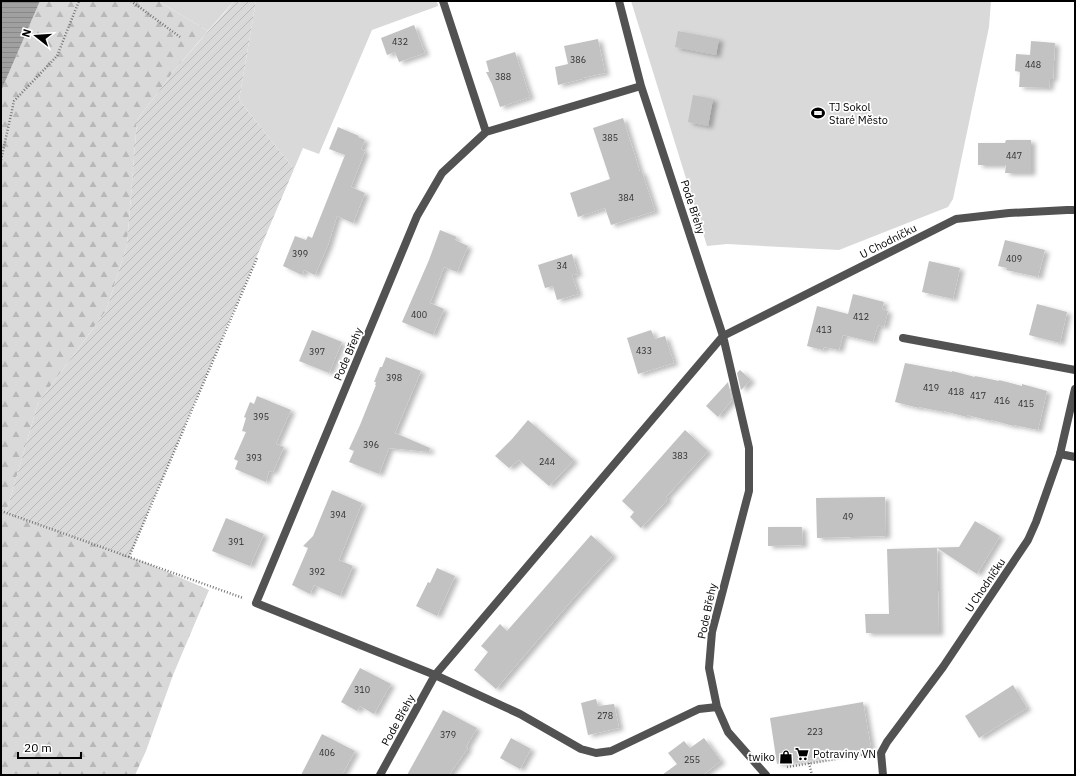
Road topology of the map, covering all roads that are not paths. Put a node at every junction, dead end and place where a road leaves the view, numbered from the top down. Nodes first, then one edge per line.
1 (443, 1) edge
2 (618, 1) edge
3 (641, 86) junction
4 (486, 132) junction
5 (1075, 210) edge
6 (723, 336) junction
7 (903, 338) dead end
8 (1075, 370) edge
9 (1075, 389) edge
10 (1060, 454) junction
11 (1075, 457) edge
12 (435, 675) junction
13 (717, 707) junction
14 (380, 775) edge
15 (766, 775) edge
16 (883, 775) edge

1 - 4 street
2 - 3 street, Pode Břehy
3 - 4 street, Pode Břehy
3 - 6 street, Pode Břehy
4 - 12 street, Pode Břehy
5 - 6 street, U Chodníčku
6 - 12 street, Pode Břehy
6 - 13 street, Pode Břehy
7 - 8 street
9 - 10 street, U Chodníčku
10 - 11 street
10 - 16 street, U Chodníčku
12 - 13 street
12 - 14 street, Pode Břehy
13 - 15 street, Pode Břehy

